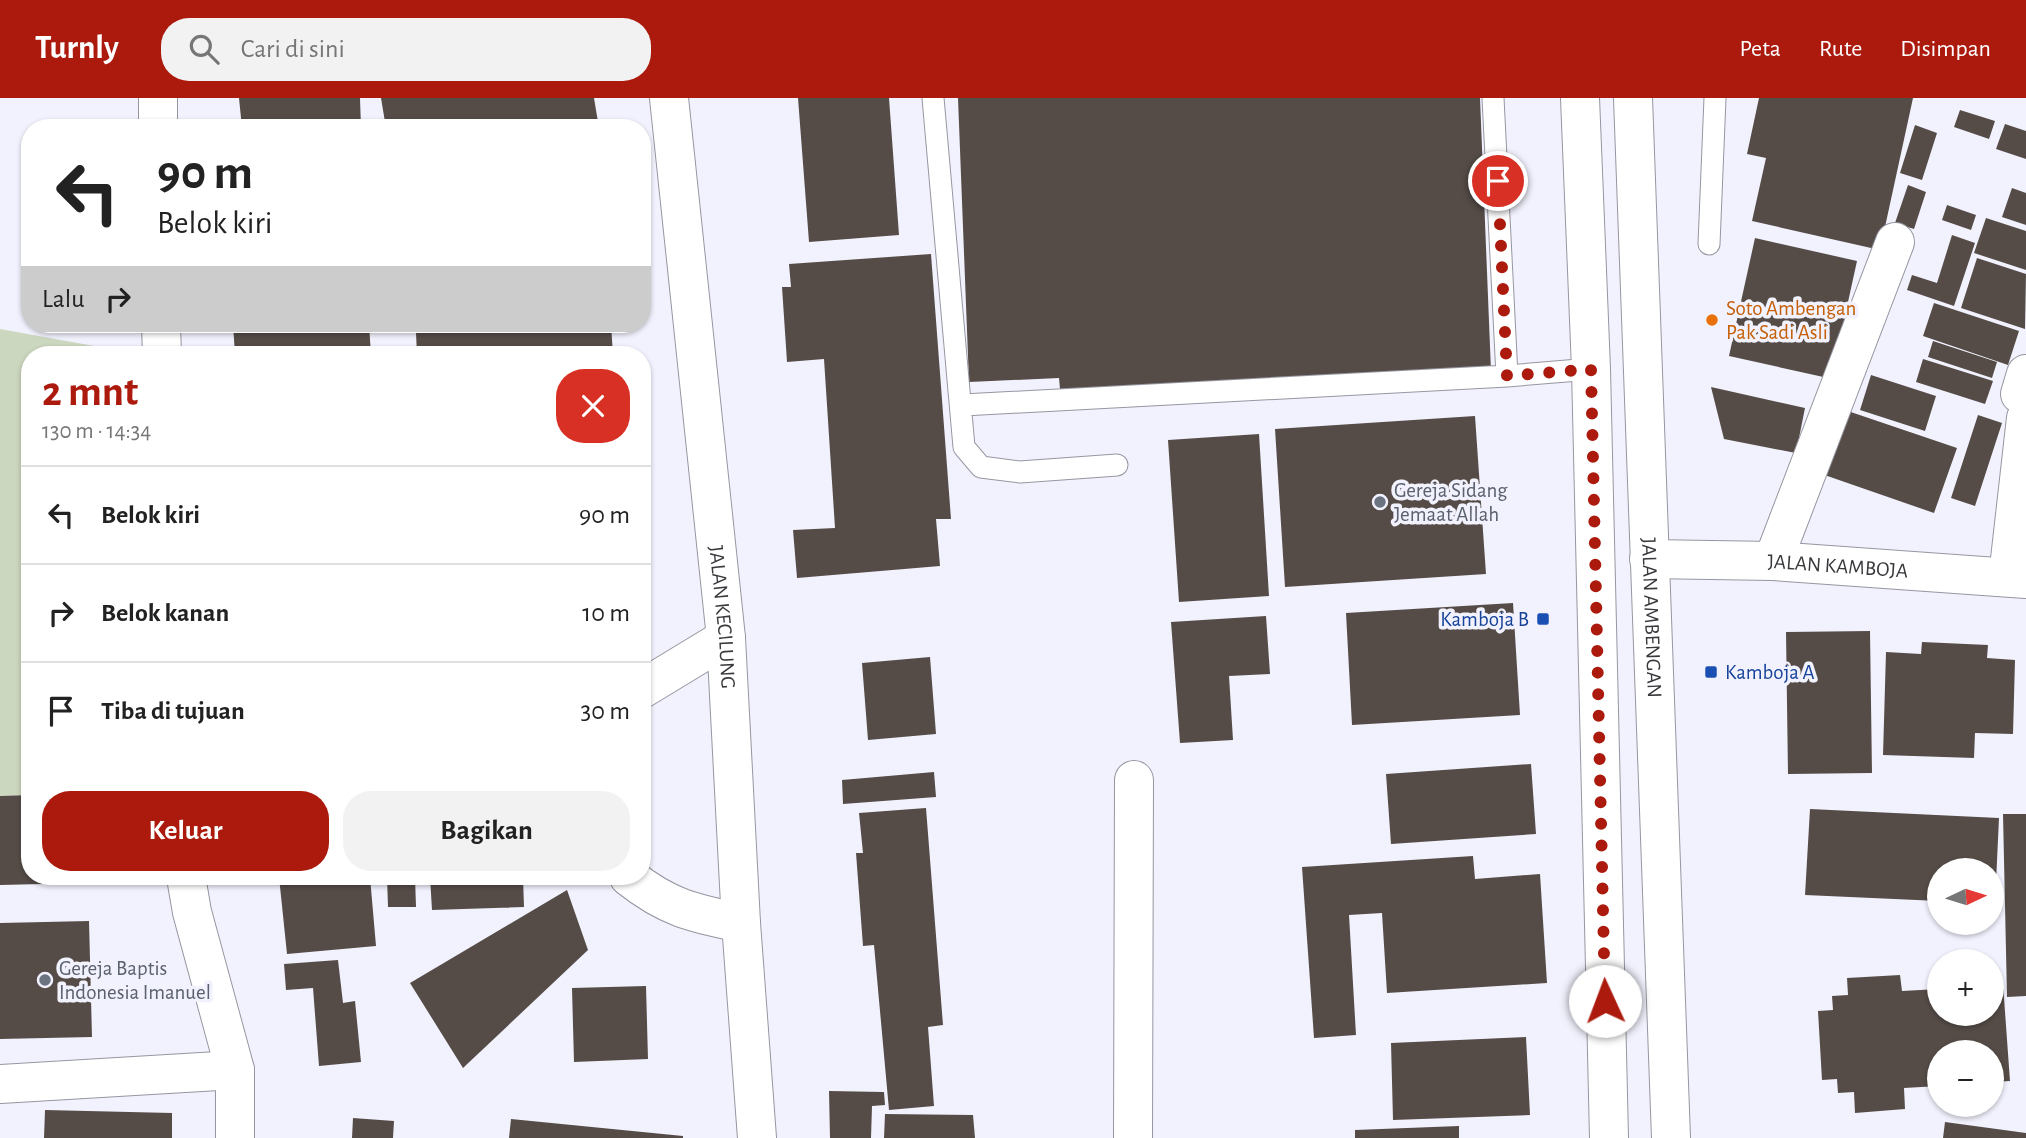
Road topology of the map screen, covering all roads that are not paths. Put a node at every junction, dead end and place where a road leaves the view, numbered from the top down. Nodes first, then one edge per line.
1 (158, 98) edge
2 (669, 98) edge
3 (933, 98) edge
4 (1493, 98) edge
5 (1580, 98) edge
6 (1633, 98) edge
7 (1715, 98) edge
8 (158, 119) edge
9 (1895, 242) dead end
10 (1709, 244) dead end
11 (1591, 369) junction
12 (2026, 374) edge
13 (1507, 376) junction
14 (2026, 398) edge
15 (963, 405) junction
16 (2026, 418) edge
17 (1117, 465) dead end
18 (1649, 559) junction
19 (1773, 561) junction
20 (2017, 578) edge
21 (726, 638) junction
22 (651, 684) edge
23 (1134, 780) dead end
24 (187, 885) edge
25 (639, 885) edge
26 (741, 923) junction
27 (235, 1070) junction
28 (0, 1084) edge
29 (235, 1138) edge
30 (757, 1138) edge
31 (1133, 1138) edge
32 (1609, 1138) edge
33 (1671, 1138) edge

1 - 8 street
2 - 21 street, JALAN KECILUNG
3 - 15 lane
4 - 13 lane
5 - 11 street
6 - 18 street, JALAN AMBENGAN
7 - 10 lane
9 - 19 street
11 - 13 lane
11 - 32 street
12 - 14 street
13 - 15 lane
15 - 17 lane
16 - 20 street
18 - 19 street, JALAN KAMBOJA
18 - 33 street, JALAN AMBENGAN
19 - 20 street, JALAN KAMBOJA
21 - 22 street
21 - 26 street, JALAN KECILUNG
23 - 31 street
24 - 27 street
25 - 26 street
26 - 30 street, JALAN KECILUNG
27 - 28 street
27 - 29 street

